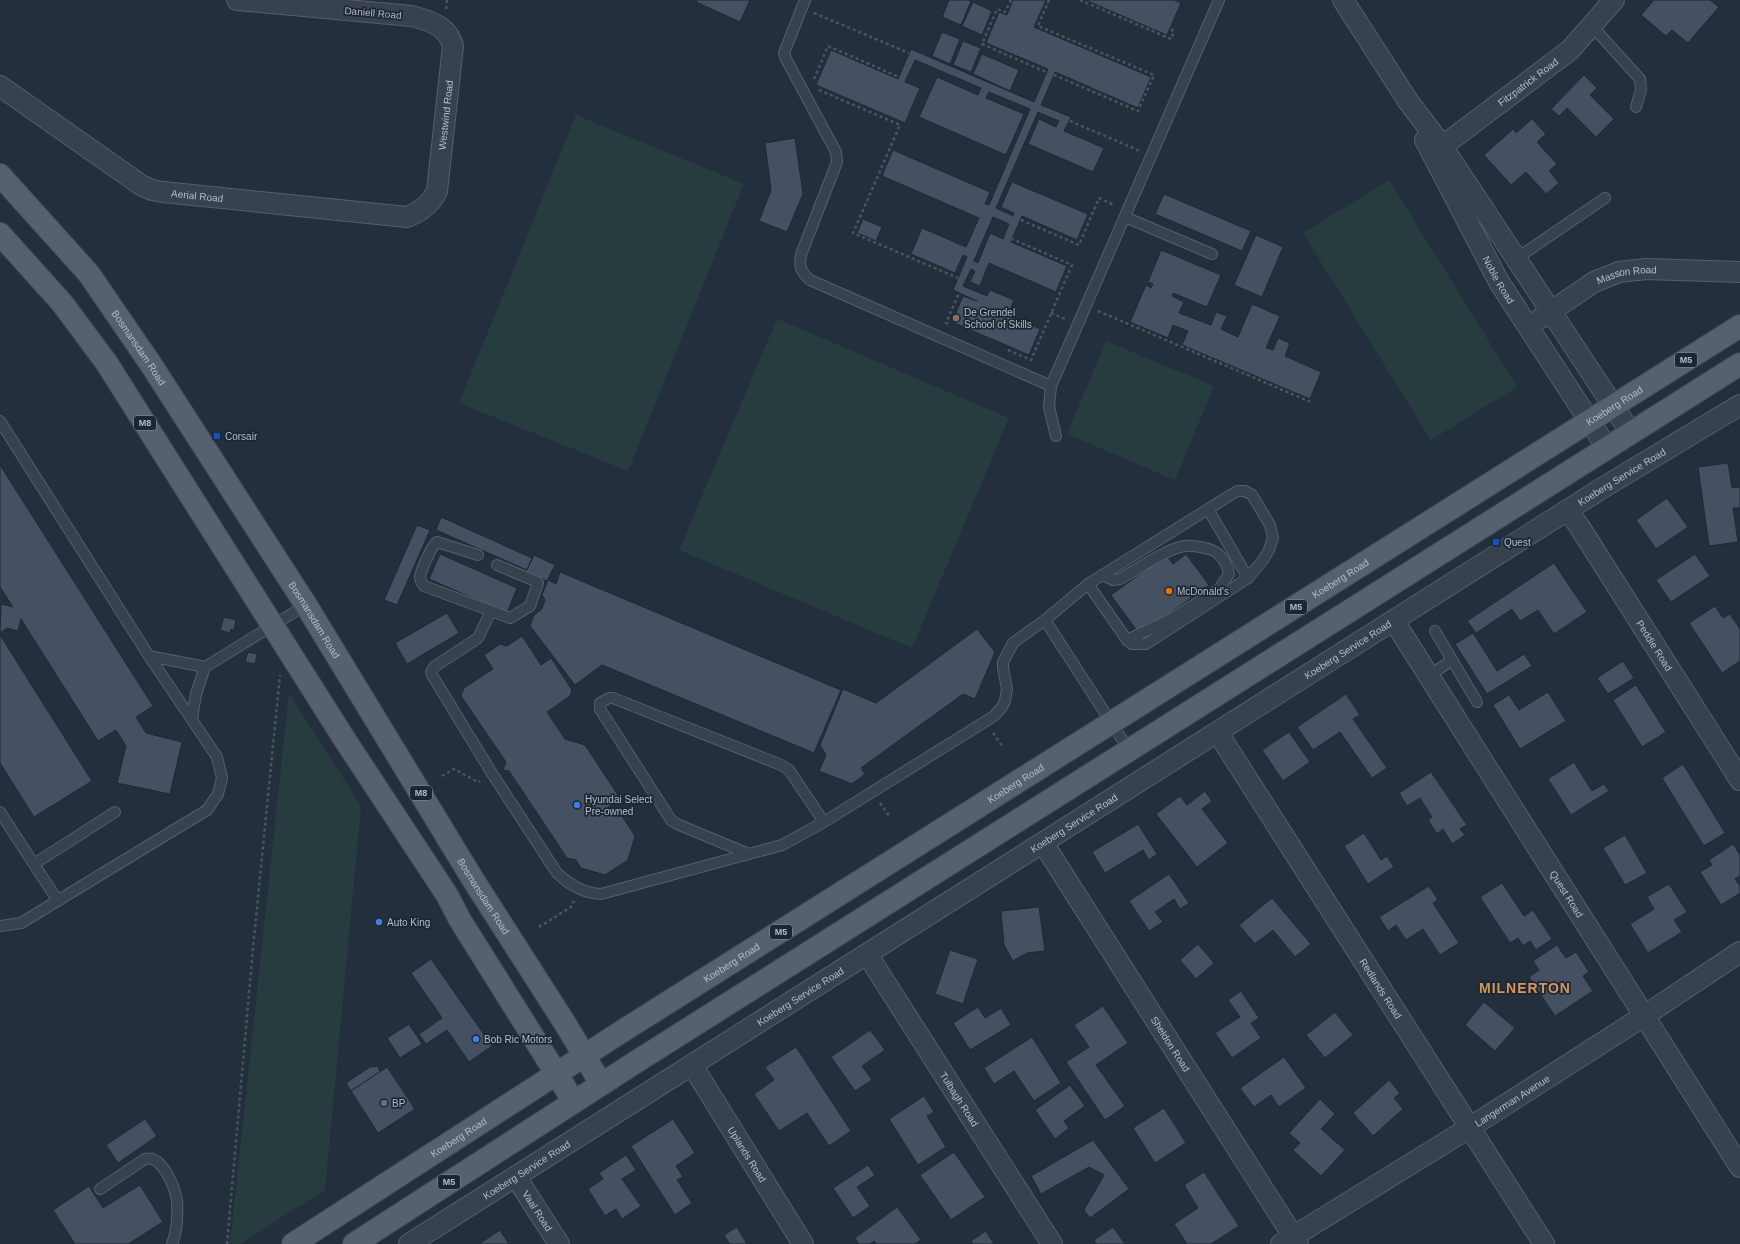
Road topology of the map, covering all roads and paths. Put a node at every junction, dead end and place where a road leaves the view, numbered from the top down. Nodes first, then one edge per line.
1 (237, 0) edge
2 (1010, 0) edge
3 (1049, 0) edge
4 (1080, 0) edge
5 (1219, 0) edge
6 (1342, 0) edge
7 (1614, 0) edge
8 (804, 4) edge
9 (437, 25) joint
10 (1592, 26) junction
11 (1170, 29) dead end
12 (909, 53) dead end
13 (1046, 72) dead end
14 (1054, 75) dead end
15 (899, 77) dead end
16 (814, 79) dead end
17 (0, 86) edge
18 (817, 89) dead end
19 (1636, 108) dead end
20 (1070, 121) dead end
21 (1437, 150) junction
22 (1151, 156) junction
23 (0, 175) edge
24 (1605, 198) dead end
25 (424, 207) joint
26 (1126, 214) junction
27 (1020, 220) dead end
28 (0, 234) edge
29 (1012, 238) dead end
30 (1212, 254) dead end
31 (1517, 258) junction
32 (1740, 272) edge
33 (958, 278) dead end
34 (959, 293) dead end
35 (1086, 306) junction
36 (1552, 311) junction
37 (953, 326) dead end
38 (1740, 326) edge
39 (1528, 327) junction
40 (1003, 347) dead end
41 (1740, 364) edge
42 (1051, 386) junction
43 (1313, 403) dead end
44 (1740, 405) edge
45 (1613, 406) junction
46 (0, 421) edge
47 (1590, 422) junction
48 (1631, 433) junction
49 (1056, 436) dead end
50 (1607, 448) junction
51 (1208, 509) junction
52 (1568, 511) junction
53 (478, 556) dead end
54 (497, 565) dead end
55 (1102, 575) junction
56 (1248, 578) junction
57 (1088, 584) junction
58 (306, 605) junction
59 (491, 611) junction
60 (1045, 620) junction
61 (1394, 621) junction
62 (272, 625) junction
63 (1435, 631) dead end
64 (1127, 640) junction
65 (148, 656) junction
66 (1452, 660) junction
67 (205, 667) junction
68 (281, 673) dead end
69 (1429, 676) junction
70 (1477, 702) dead end
71 (192, 719) junction
72 (1112, 724) junction
73 (1218, 733) junction
74 (1129, 750) junction
75 (494, 775) junction
76 (442, 776) dead end
77 (1740, 780) edge
78 (0, 812) edge
79 (115, 812) dead end
80 (824, 822) junction
81 (1043, 843) junction
82 (750, 854) junction
83 (34, 864) junction
84 (579, 889) junction
85 (58, 901) junction
86 (0, 926) edge
87 (539, 927) dead end
88 (1740, 952) edge
89 (867, 954) junction
90 (1644, 1016) junction
91 (584, 1057) junction
92 (692, 1065) junction
93 (557, 1075) junction
94 (601, 1084) junction
95 (574, 1102) junction
96 (1469, 1128) junction
97 (1740, 1167) edge
98 (516, 1177) junction
99 (100, 1189) dead end
100 (1291, 1242) edge
101 (172, 1244) edge
102 (227, 1244) edge
103 (293, 1244) edge
104 (354, 1244) edge
105 (409, 1244) edge
106 (559, 1244) edge
107 (803, 1244) edge
108 (1052, 1244) edge
109 (1544, 1244) edge

1 - 9 street, Daniell Road
2 - 13 path
3 - 14 path
4 - 11 path
5 - 22 lane
6 - 21 street, Noble Road
7 - 10 street, Fitzpatrick Road
8 - 12 path
8 - 42 lane
9 - 25 street, Westwind Road
10 - 19 lane
10 - 21 street, Fitzpatrick Road
15 - 16 path
17 - 25 street, Aerial Road
18 - 33 path
20 - 22 path
21 - 31 street, Noble Road
21 - 39 street, Noble Road
22 - 26 lane
23 - 58 main road, Bosmansdam Road / M8
24 - 31 lane
26 - 27 path
26 - 30 lane
26 - 35 lane
28 - 62 main road, M8
29 - 40 path
31 - 36 street, Noble Road
32 - 36 street, Masson Road
34 - 37 path
35 - 42 lane
35 - 43 path
36 - 39 street, Masson Road
36 - 45 street, Noble Road
38 - 45 main road, Koeberg Road / M5
39 - 47 street, Noble Road
41 - 48 main road, M5
42 - 49 lane
44 - 52 street, Koeberg Service Road
45 - 47 main road, Koeberg Road / M5
45 - 48 street, Noble Road
46 - 65 lane
47 - 50 street, Noble Road
47 - 72 main road, Koeberg Road / M5
48 - 50 main road, M5
50 - 74 main road, M5
51 - 55 lane
51 - 56 lane
51 - 56 lane
52 - 61 street, Koeberg Service Road
52 - 77 street, Peddie Road
53 - 59 lane
54 - 59 lane
55 - 57 lane
55 - 64 lane
56 - 64 lane
57 - 60 lane
57 - 64 lane
58 - 62 lane
58 - 91 main road, Bosmansdam Road / M8
59 - 75 lane
60 - 72 lane
60 - 80 lane
61 - 69 street, Quest Road
61 - 73 street, Koeberg Service Road
62 - 67 lane
62 - 93 main road, M8
63 - 66 lane
65 - 67 lane
65 - 71 lane
66 - 69 lane
66 - 70 lane
67 - 71 lane
68 - 102 path
69 - 90 street, Quest Road
71 - 85 lane
72 - 74 lane
72 - 91 main road, Koeberg Road / M5
73 - 81 street, Koeberg Service Road
73 - 96 street, Redlands Road
74 - 94 main road, M5
75 - 76 path
75 - 84 lane
78 - 83 lane
79 - 83 lane
80 - 82 lane
80 - 82 lane
81 - 89 street, Koeberg Service Road
81 - 100 street, Sheldon Road
82 - 84 lane
83 - 85 lane
84 - 87 path
85 - 86 lane
88 - 90 street, Langerman Avenue
89 - 92 street, Koeberg Service Road
89 - 108 street, Tulbagh Road
90 - 96 street, Langerman Avenue
90 - 97 street, Quest Road
91 - 93 main road, Koeberg Road / M5
91 - 94 main road, Bosmansdam Road / M8
92 - 98 street, Koeberg Service Road
92 - 107 street, Uplands Road
93 - 95 main road, M8
93 - 103 main road, Koeberg Road / M5
94 - 95 main road, M5
95 - 104 main road, M5
96 - 100 street, Langerman Avenue
96 - 109 street, Redlands Road
98 - 105 street, Koeberg Service Road
98 - 106 street, Vaal Road
99 - 101 lane

